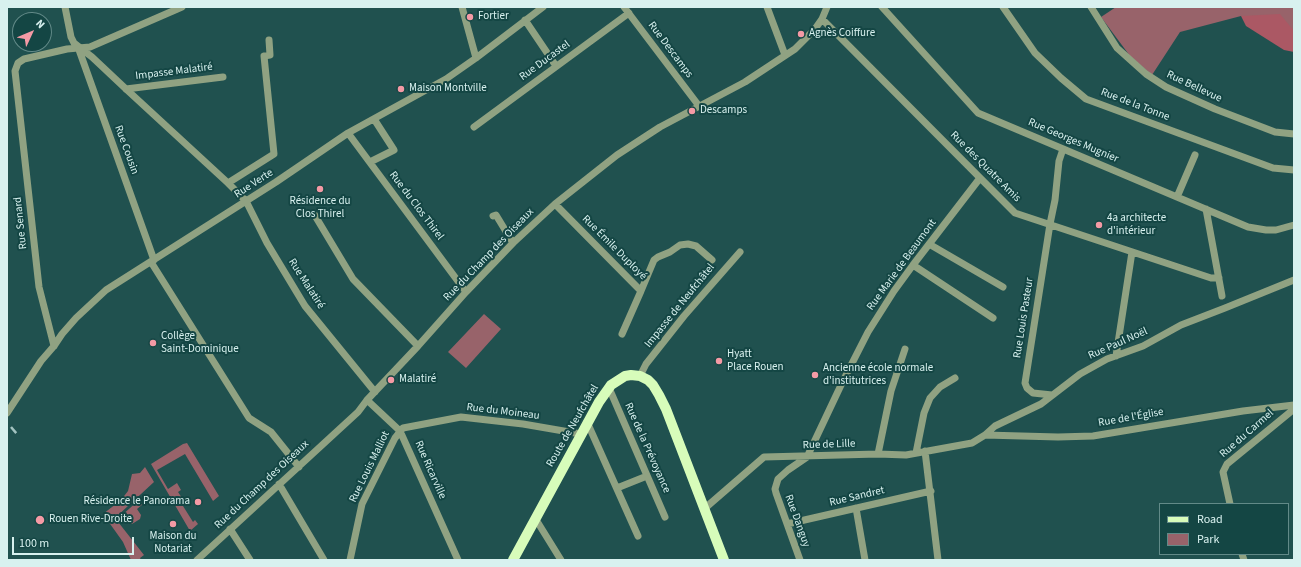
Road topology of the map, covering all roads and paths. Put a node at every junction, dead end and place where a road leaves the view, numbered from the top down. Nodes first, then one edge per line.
1 (65, 7) edge
2 (182, 7) edge
3 (462, 7) edge
4 (544, 7) edge
5 (767, 7) edge
6 (828, 7) edge
7 (882, 7) edge
8 (1003, 7) edge
9 (1091, 7) edge
10 (626, 10) edge
11 (822, 19) junction
12 (525, 20) junction
13 (269, 40) dead end
14 (78, 48) junction
15 (785, 55) junction
16 (476, 58) junction
17 (556, 66) junction
18 (223, 78) dead end
19 (126, 89) junction
20 (698, 106) junction
21 (374, 119) junction
22 (474, 127) dead end
23 (348, 133) junction
24 (1294, 134) edge
25 (1063, 149) junction
26 (1196, 155) dead end
27 (370, 162) junction
28 (1294, 170) edge
29 (980, 178) junction
30 (228, 183) junction
31 (1177, 197) junction
32 (246, 201) junction
33 (555, 204) junction
34 (1206, 210) junction
35 (314, 214) dead end
36 (494, 216) dead end
37 (1050, 224) junction
38 (1294, 225) edge
39 (513, 243) junction
40 (929, 244) junction
41 (740, 252) dead end
42 (1132, 252) junction
43 (712, 260) dead end
44 (153, 261) junction
45 (912, 265) junction
46 (1219, 278) junction
47 (1294, 280) edge
48 (1003, 286) dead end
49 (641, 291) junction
50 (466, 292) junction
51 (1222, 296) dead end
52 (993, 318) dead end
53 (622, 334) dead end
54 (54, 346) junction
55 (418, 346) junction
56 (906, 349) dead end
57 (1116, 356) junction
58 (640, 376) junction
59 (955, 378) dead end
60 (609, 388) junction
61 (375, 392) junction
62 (1052, 395) junction
63 (367, 400) junction
64 (1294, 405) edge
65 (1294, 409) edge
66 (7, 413) edge
67 (587, 422) junction
68 (400, 431) junction
69 (581, 434) junction
70 (985, 435) junction
71 (925, 451) junction
72 (916, 453) junction
73 (878, 454) junction
74 (807, 457) junction
75 (299, 467) junction
76 (647, 476) junction
77 (279, 484) junction
78 (617, 488) junction
79 (931, 492) junction
80 (1230, 503) edge
81 (856, 508) junction
82 (704, 509) junction
83 (665, 517) dead end
84 (535, 518) junction
85 (787, 524) junction
86 (230, 529) junction
87 (638, 536) dead end
88 (197, 560) edge
89 (250, 560) edge
90 (324, 560) edge
91 (350, 560) edge
92 (458, 560) edge
93 (513, 560) edge
94 (561, 560) edge
95 (724, 560) edge
96 (800, 560) edge
97 (866, 560) edge
98 (938, 560) edge

1 - 14 street, Rue Malatiré
2 - 14 street, Rue Senard
3 - 16 street
4 - 12 street, Rue Verte
5 - 15 street
6 - 11 street, Rue du Champ des Oiseaux
7 - 25 street, Rue Georges Mugnier
8 - 28 street, Rue de la Tonne
9 - 24 street, Rue Bellevue
10 - 17 street, Rue Ducastel
10 - 20 street, Rue Descamps
11 - 15 street, Rue du Champ des Oiseaux
11 - 29 street, Rue des Quatre Amis
12 - 16 street, Rue Verte
12 - 17 street
13 - 30 street
14 - 19 street, Rue Malatiré
14 - 44 street, Rue Cousin
14 - 54 street, Rue Senard
15 - 20 street, Rue du Champ des Oiseaux
16 - 21 street, Rue Verte
17 - 22 street, Rue Ducastel
18 - 19 street, Impasse Malatiré
19 - 30 street, Rue Malatiré
20 - 33 street, Rue du Champ des Oiseaux
21 - 23 street, Rue Verte
21 - 27 street
23 - 27 street, Rue du Clos Thirel
23 - 32 street, Rue Verte
25 - 31 street, Rue Georges Mugnier
25 - 37 street, Rue Louis Pasteur
26 - 31 street
27 - 50 street, Rue du Clos Thirel
29 - 37 street, Rue des Quatre Amis
29 - 40 street, Rue Marie de Beaumont
30 - 32 street, Rue Malatiré
31 - 34 street, Rue Georges Mugnier
32 - 44 street, Rue Verte
32 - 61 street, Rue Malatiré
33 - 39 street, Rue du Champ des Oiseaux
33 - 49 street, Rue Émile Duployé
34 - 38 street, Rue Georges Mugnier
34 - 46 street
35 - 55 street
36 - 39 street
37 - 42 street, Rue des Quatre Amis
37 - 62 street, Rue Louis Pasteur
39 - 50 street, Rue du Champ des Oiseaux
40 - 45 street, Rue Marie de Beaumont
40 - 48 street
41 - 58 street, Impasse de Neufchâtel
42 - 46 street, Rue des Quatre Amis
42 - 57 street
43 - 49 street
44 - 54 street, Rue Verte
44 - 75 street, Rue Cousin
45 - 52 street
45 - 74 street, Rue Marie de Beaumont
46 - 51 street
47 - 57 street, Rue Paul Noël
49 - 53 street, Rue Émile Duployé
50 - 55 street, Rue du Champ des Oiseaux
54 - 66 street, Rue Verte
55 - 61 street, Rue du Champ des Oiseaux
56 - 73 street
57 - 62 street, Rue Paul Noël
58 - 60 main road, Route de Neufchâtel
58 - 82 main road
59 - 72 street
60 - 67 main road, Route de Neufchâtel
60 - 76 street, Rue de la Prévoyance
61 - 63 street, Rue du Champ des Oiseaux
62 - 70 street, Rue Paul Noël
63 - 68 street, Rue Ricarville
63 - 75 street, Rue du Champ des Oiseaux
64 - 70 street, Rue de l'Église
65 - 80 street, Rue du Carmel
67 - 69 main road, Route de Neufchâtel
67 - 78 street
68 - 69 street, Rue du Moineau
68 - 91 street, Rue Louis Malliot
68 - 92 street, Rue Ricarville
69 - 84 main road, Route de Neufchâtel
70 - 71 street, Rue de Lille
71 - 72 street, Rue de Lille
71 - 79 street
72 - 73 street, Rue de Lille
73 - 74 street, Rue de Lille
74 - 82 street, Rue de Lille
74 - 85 street, Rue Danguy
75 - 77 street, Rue du Champ des Oiseaux
76 - 78 street
76 - 83 street, Rue de la Prévoyance
77 - 86 street, Rue du Champ des Oiseaux
77 - 90 street
78 - 87 street
79 - 81 street, Rue Sandret
79 - 98 street
81 - 85 street, Rue Sandret
81 - 97 street
82 - 95 main road
84 - 93 main road, Route de Neufchâtel
84 - 94 street
85 - 96 street, Rue Danguy
86 - 88 street, Rue du Champ des Oiseaux
86 - 89 street

